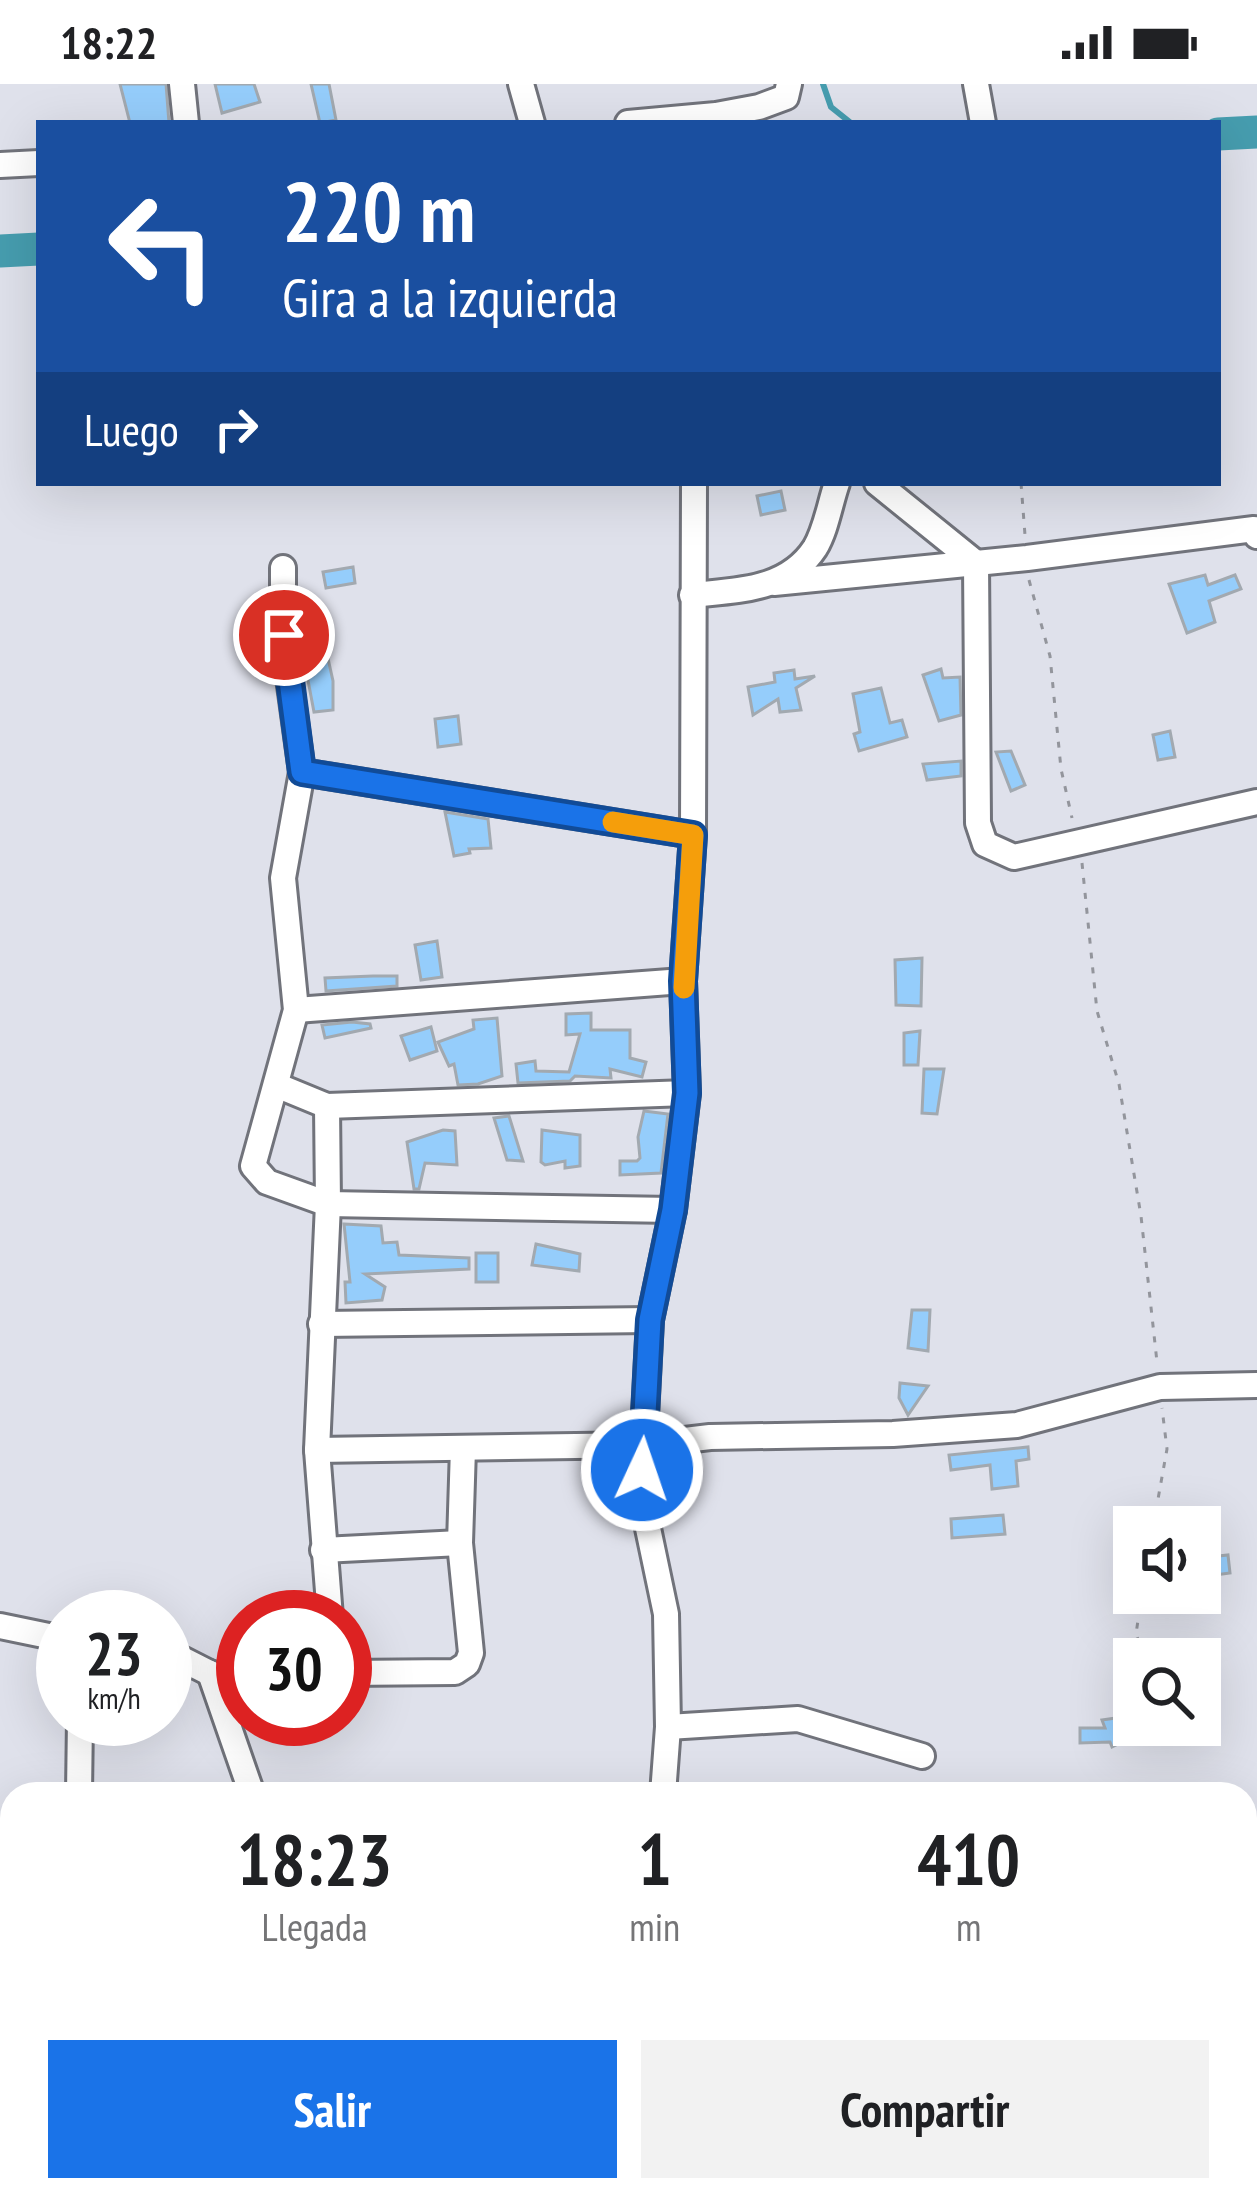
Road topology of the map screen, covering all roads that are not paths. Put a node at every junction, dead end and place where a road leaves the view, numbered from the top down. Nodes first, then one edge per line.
1 (182, 84) edge
2 (520, 84) edge
3 (976, 84) edge
4 (787, 90) edge
5 (186, 120) edge
6 (531, 120) edge
7 (666, 120) edge
8 (982, 120) edge
9 (36, 163) edge
10 (0, 165) edge
11 (694, 486) edge
12 (836, 486) edge
13 (881, 486) edge
14 (1257, 536) edge
15 (976, 563) junction
16 (283, 568) dead end
17 (774, 583) junction
18 (692, 595) junction
19 (302, 772) junction
20 (1257, 802) edge
21 (693, 835) junction
22 (683, 981) junction
23 (296, 1010) junction
24 (276, 1084) junction
25 (687, 1093) junction
26 (327, 1106) junction
27 (328, 1204) junction
28 (673, 1210) junction
29 (650, 1320) junction
30 (321, 1324) junction
31 (1257, 1385) edge
32 (644, 1445) junction
33 (463, 1448) junction
34 (317, 1450) junction
35 (460, 1543) junction
36 (323, 1550) junction
37 (327, 1590) edge
38 (0, 1626) edge
39 (36, 1633) edge
40 (192, 1664) edge
41 (211, 1673) junction
42 (372, 1673) edge
43 (216, 1676) edge
44 (668, 1727) junction
45 (80, 1746) edge
46 (922, 1756) dead end
47 (79, 1782) edge
48 (248, 1782) edge
49 (664, 1782) edge

1 - 5 street
2 - 6 street
3 - 8 street
4 - 7 street
9 - 10 street
11 - 18 street
12 - 17 street
13 - 15 street
14 - 15 street
15 - 17 street
15 - 20 street
16 - 19 street
17 - 18 street
18 - 21 street
19 - 21 street
19 - 23 street
21 - 22 street
22 - 23 street
22 - 25 street
23 - 24 street
24 - 26 street
24 - 27 street
25 - 26 street
25 - 28 street
26 - 27 street
27 - 28 street
27 - 30 street
28 - 29 street
29 - 30 street
29 - 32 street
30 - 34 street
31 - 32 street
32 - 33 street
32 - 44 street
33 - 34 street
33 - 35 street
34 - 36 street
35 - 36 street
35 - 42 street
36 - 37 street
38 - 39 street
40 - 41 street
41 - 43 street
41 - 48 street
44 - 46 street
44 - 49 street
45 - 47 street

